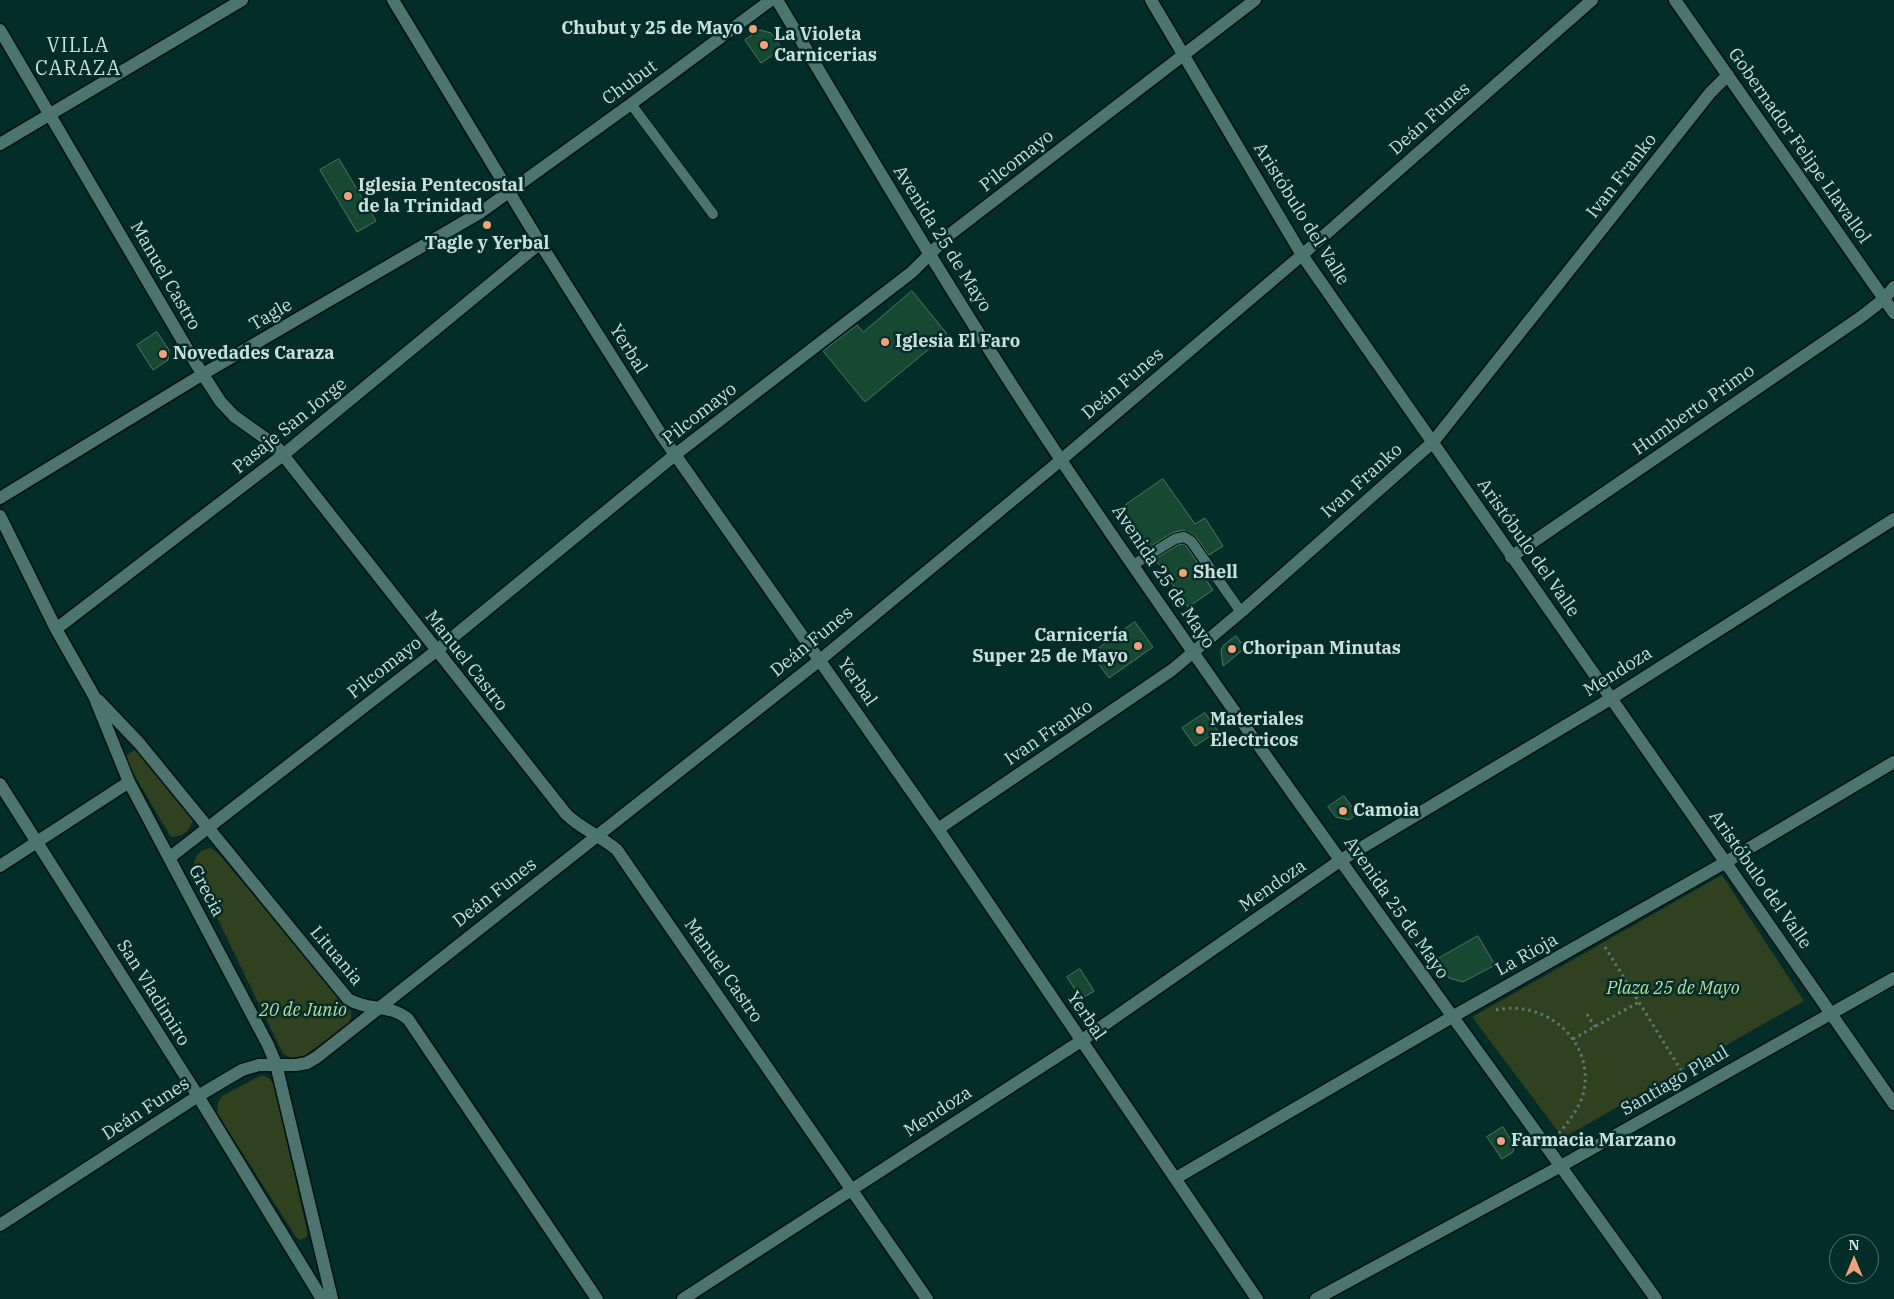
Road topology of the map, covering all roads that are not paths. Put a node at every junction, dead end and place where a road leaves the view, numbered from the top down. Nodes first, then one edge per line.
1 (242, 0) edge
2 (393, 0) edge
3 (771, 0) edge
4 (777, 0) edge
5 (1152, 0) edge
6 (1255, 0) edge
7 (1674, 0) edge
8 (1584, 3) edge
9 (0, 30) edge
10 (1184, 54) junction
11 (1728, 75) junction
12 (631, 104) junction
13 (50, 114) junction
14 (0, 144) edge
15 (509, 193) junction
16 (713, 214) dead end
17 (540, 243) junction
18 (929, 255) junction
19 (1302, 255) junction
20 (1894, 287) edge
21 (1884, 298) junction
22 (1894, 313) edge
23 (203, 374) junction
24 (1433, 442) junction
25 (676, 454) junction
26 (283, 455) junction
27 (1061, 460) junction
28 (0, 498) edge
29 (0, 516) edge
30 (1894, 519) edge
31 (1511, 557) junction
32 (1133, 565) junction
33 (1241, 612) junction
34 (56, 628) junction
35 (436, 651) junction
36 (1193, 653) junction
37 (820, 660) junction
38 (94, 696) junction
39 (1612, 698) junction
40 (1894, 762) edge
41 (129, 782) junction
42 (0, 784) edge
43 (208, 828) junction
44 (938, 829) junction
45 (596, 836) junction
46 (37, 842) junction
47 (169, 858) junction
48 (1341, 860) junction
49 (1726, 862) junction
50 (0, 866) edge
51 (1894, 978) edge
52 (377, 1009) junction
53 (1832, 1013) junction
54 (1452, 1017) junction
55 (1081, 1040) junction
56 (276, 1064) junction
57 (198, 1096) junction
58 (1894, 1104) edge
59 (1561, 1166) junction
60 (1176, 1178) junction
61 (852, 1189) junction
62 (0, 1225) edge
63 (322, 1299) edge
64 (332, 1299) edge
65 (597, 1299) edge
66 (683, 1299) edge
67 (927, 1299) edge
68 (1257, 1299) edge
69 (1316, 1299) edge
70 (1656, 1299) edge

1 - 13 street
2 - 15 street, Yerbal
3 - 12 street, Chubut
4 - 18 street, Avenida 25 de Mayo
5 - 10 street, Aristóbulo del Valle
6 - 10 street, Pilcomayo
7 - 11 street, Gobernador Felipe Llavallol
8 - 19 street, Deán Funes
9 - 13 street, Manuel Castro
10 - 18 street, Pilcomayo
10 - 19 street, Aristóbulo del Valle
11 - 21 street, Gobernador Felipe Llavallol
11 - 24 street, Ivan Franko
12 - 15 street, Chubut
12 - 16 lane
13 - 14 street
13 - 23 street, Manuel Castro
15 - 17 street, Yerbal
15 - 23 street, Tagle
17 - 25 street, Yerbal
17 - 26 street, Pasaje San Jorge
18 - 25 street, Pilcomayo
18 - 27 street, Avenida 25 de Mayo
19 - 24 street, Aristóbulo del Valle
19 - 27 street, Deán Funes
20 - 21 street, Humberto Primo
21 - 22 street, Gobernador Felipe Llavallol
21 - 31 street, Humberto Primo
23 - 26 street, Manuel Castro
23 - 28 street, Tagle
24 - 31 street, Aristóbulo del Valle
24 - 33 street, Ivan Franko
25 - 35 street, Pilcomayo
25 - 37 street, Yerbal
26 - 34 street, Pasaje San Jorge
26 - 35 street, Manuel Castro
27 - 32 street, Avenida 25 de Mayo
27 - 37 street, Deán Funes
29 - 34 street, Grecia
30 - 39 street, Mendoza
31 - 39 street, Aristóbulo del Valle
32 - 33 lane
32 - 36 street, Avenida 25 de Mayo
33 - 36 street, Ivan Franko
34 - 38 street, Grecia
35 - 43 street, Pilcomayo
35 - 45 street, Manuel Castro
36 - 44 street, Ivan Franko
36 - 48 street, Avenida 25 de Mayo
37 - 44 street, Yerbal
37 - 45 street, Deán Funes
38 - 41 street, Grecia
38 - 43 street, Lituania
39 - 48 street, Mendoza
39 - 49 street, Aristóbulo del Valle
40 - 49 street, La Rioja
41 - 46 street
41 - 47 street, Grecia
42 - 46 street, San Vladimiro
43 - 47 street, Pilcomayo
43 - 52 street, Lituania
44 - 55 street, Yerbal
45 - 52 street, Deán Funes
45 - 61 street, Manuel Castro
46 - 50 street
46 - 57 street, San Vladimiro
47 - 56 street, Grecia
48 - 54 street, Avenida 25 de Mayo
48 - 55 street, Mendoza
49 - 53 street, Aristóbulo del Valle
49 - 54 street, La Rioja
51 - 53 street, Santiago Plaul
52 - 56 street, Deán Funes
52 - 65 street, Lituania
53 - 58 street, Aristóbulo del Valle
53 - 59 street, Santiago Plaul
54 - 59 street, Avenida 25 de Mayo
54 - 60 street, La Rioja
55 - 60 street, Yerbal
55 - 61 street, Mendoza
56 - 57 street, Deán Funes
56 - 64 street, Grecia
57 - 62 street, Deán Funes
57 - 63 street, San Vladimiro
59 - 69 street, Santiago Plaul
59 - 70 street, Avenida 25 de Mayo
60 - 68 street, Yerbal
61 - 66 street, Mendoza
61 - 67 street, Manuel Castro

